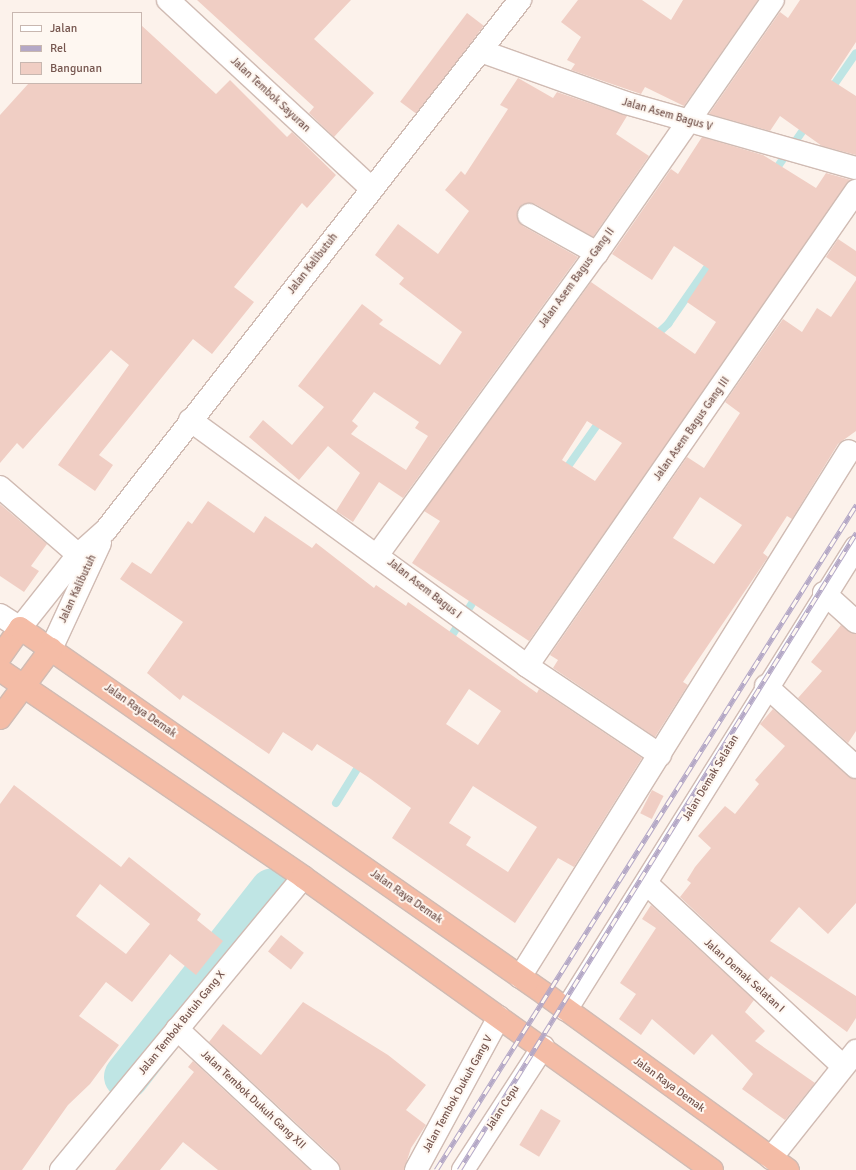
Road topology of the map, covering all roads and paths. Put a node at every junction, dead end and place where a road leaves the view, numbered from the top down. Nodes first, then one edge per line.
1 (168, 0) edge
2 (520, 0) edge
3 (773, 0) edge
4 (481, 51) junction
5 (687, 121) junction
6 (856, 168) edge
7 (372, 189) junction
8 (856, 191) edge
9 (529, 215) dead end
10 (597, 253) junction
11 (190, 420) junction
12 (849, 451) dead end
13 (0, 487) edge
14 (856, 547) edge
15 (378, 554) junction
16 (84, 560) junction
17 (824, 593) junction
18 (0, 615) edge
19 (856, 622) edge
20 (20, 628) junction
21 (51, 649) junction
22 (0, 656) edge
23 (527, 666) junction
24 (0, 670) edge
25 (766, 686) junction
26 (25, 687) junction
27 (0, 718) edge
28 (660, 754) junction
29 (856, 767) edge
30 (303, 877) junction
31 (647, 884) junction
32 (520, 977) junction
33 (566, 1010) junction
34 (499, 1017) junction
35 (177, 1029) junction
36 (543, 1047) junction
37 (849, 1058) edge
38 (780, 1164) edge
39 (62, 1170) edge
40 (328, 1170) edge
41 (416, 1170) edge
42 (462, 1170) edge
43 (712, 1170) edge

1 - 7 street, Jalan Tembok Sayuran
2 - 4 street, Jalan Kalibutuh
3 - 5 street, Jalan Asem Bagus Gang II
4 - 5 street, Jalan Asem Bagus V
4 - 7 street, Jalan Kalibutuh
5 - 6 street, Jalan Asem Bagus V
5 - 10 street, Jalan Asem Bagus Gang II
7 - 11 street, Jalan Kalibutuh
8 - 23 street, Jalan Asem Bagus Gang III
9 - 10 street
10 - 15 street, Jalan Asem Bagus Gang II
11 - 15 street, Jalan Asem Bagus I
11 - 16 street, Jalan Kalibutuh
12 - 28 street
13 - 16 street
14 - 17 street, Jalan Demak Selatan
15 - 23 street, Jalan Asem Bagus I
16 - 20 street, Jalan Kalibutuh
16 - 21 street, Jalan Kalibutuh
17 - 19 street
17 - 25 street, Jalan Demak Selatan
18 - 20 street
20 - 21 highway, Jalan Raya Demak
20 - 22 highway
21 - 26 highway
21 - 32 highway, Jalan Raya Demak
23 - 28 street, Jalan Asem Bagus I
24 - 26 highway
25 - 29 street
25 - 31 street, Jalan Demak Selatan
26 - 27 highway
26 - 30 highway
28 - 32 street
30 - 34 highway
30 - 35 street, Jalan Tembok Butuh Gang X
31 - 33 street, Jalan Demak Selatan
31 - 37 street, Jalan Demak Selatan I
32 - 33 highway, Jalan Raya Demak
33 - 38 highway, Jalan Raya Demak
34 - 36 highway
34 - 41 street, Jalan Tembok Dukuh Gang V
35 - 39 street, Jalan Tembok Butuh Gang X
35 - 40 street, Jalan Tembok Dukuh Gang XII
36 - 42 street, Jalan Cepu
36 - 43 highway
37 - 38 street, Jalan Demak Selatan I

